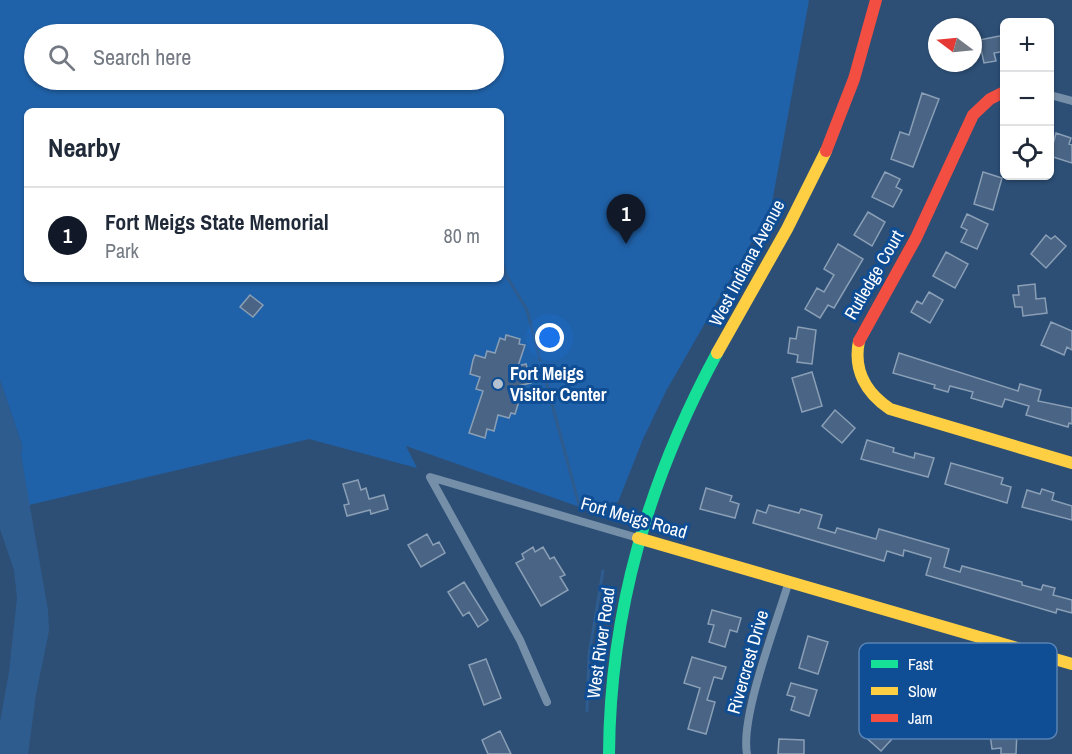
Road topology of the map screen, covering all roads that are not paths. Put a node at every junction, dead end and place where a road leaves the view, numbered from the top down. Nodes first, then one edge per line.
1 (876, 0) edge
2 (1000, 95) edge
3 (1054, 96) edge
4 (1072, 101) edge
5 (1072, 463) edge
6 (638, 538) junction
7 (789, 581) junction
8 (1000, 643) edge
9 (1057, 660) edge
10 (1072, 664) edge
11 (547, 702) dead end
12 (609, 754) edge
13 (747, 754) edge

1 - 6 street, West Indiana Avenue
2 - 5 street, Rutledge Court
3 - 4 street
6 - 7 street, Fort Meigs Road
6 - 11 street, Fort Meigs Road
6 - 12 street, West River Road
7 - 8 street, Fort Meigs Road
7 - 13 street, Rivercrest Drive
9 - 10 street, Fort Meigs Road

